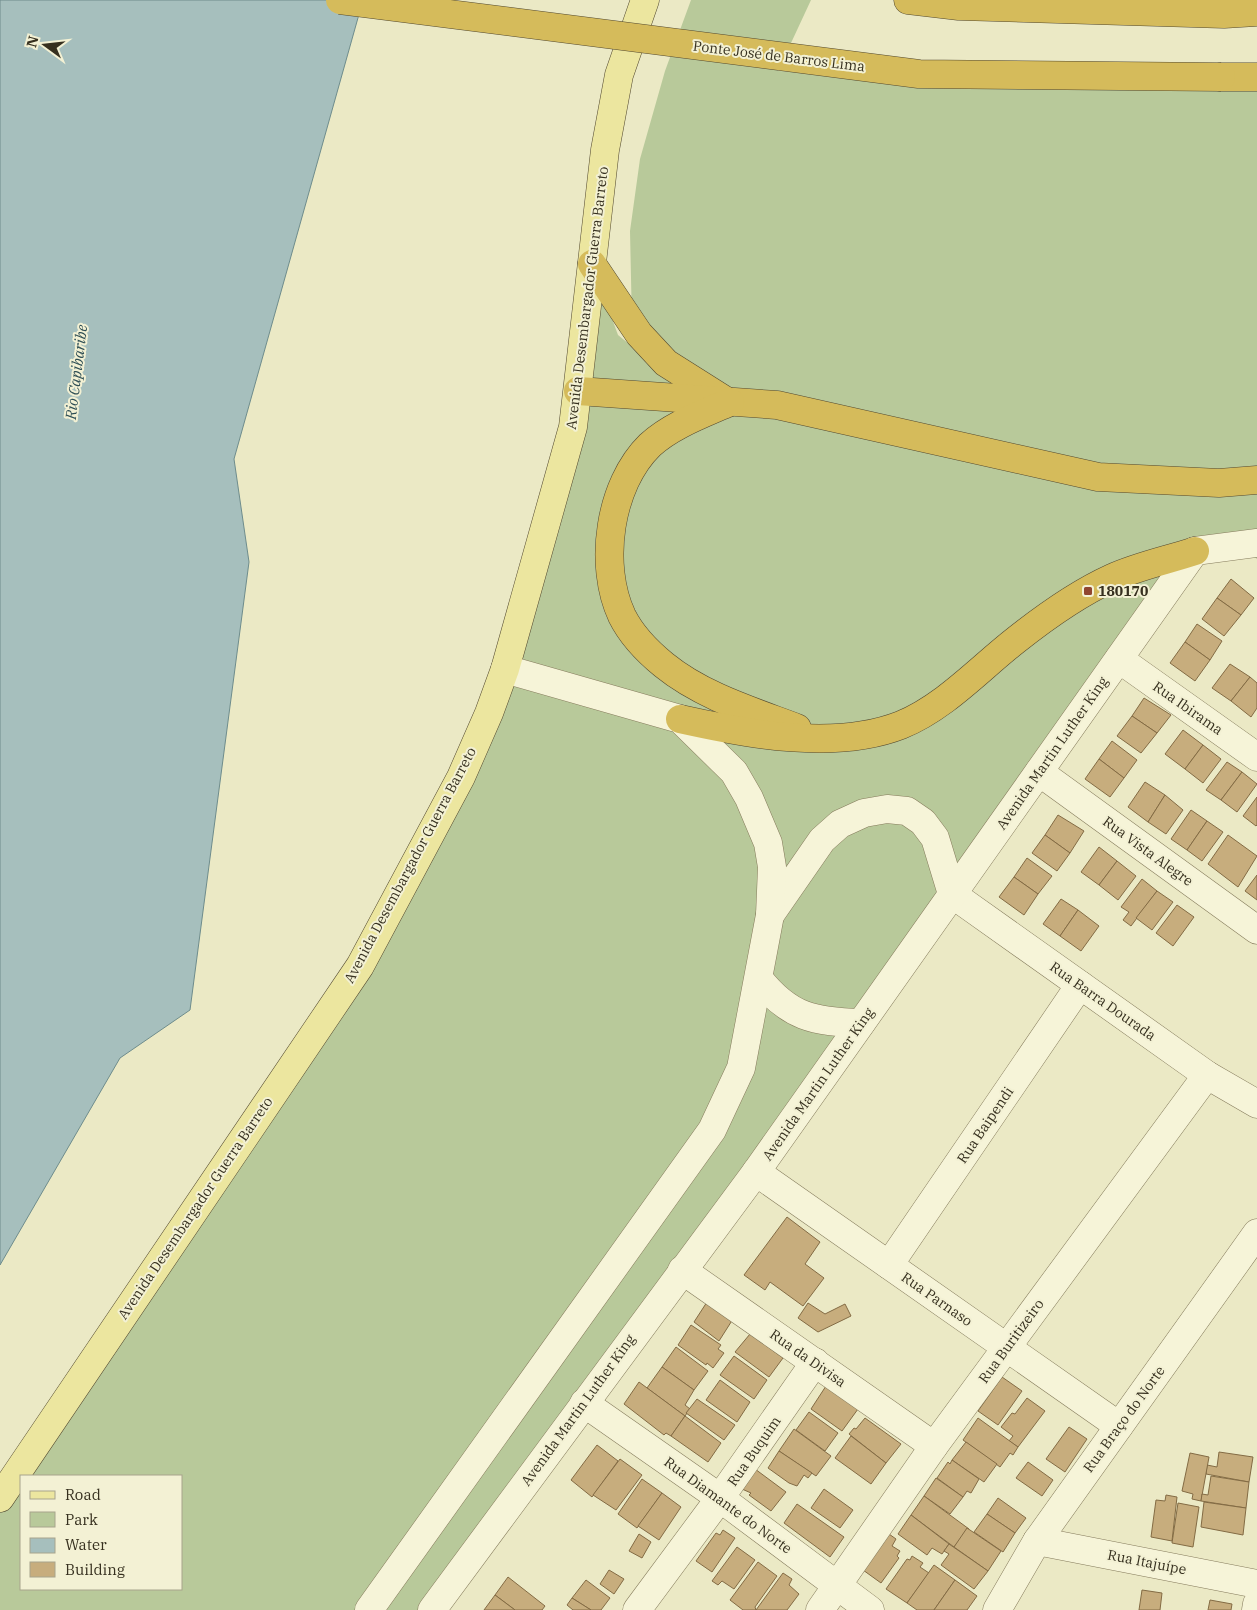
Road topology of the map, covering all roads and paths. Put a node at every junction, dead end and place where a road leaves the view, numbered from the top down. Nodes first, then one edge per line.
1 (340, 0) edge
2 (645, 0) edge
3 (908, 0) edge
4 (1257, 2) edge
5 (1257, 12) edge
6 (1227, 14) junction
7 (1245, 79) edge
8 (592, 264) junction
9 (578, 391) junction
10 (729, 400) junction
11 (1257, 480) edge
12 (1251, 550) edge
13 (1195, 551) junction
14 (1119, 659) junction
15 (505, 669) junction
16 (680, 719) junction
17 (824, 738) junction
18 (1257, 757) edge
19 (1039, 772) junction
20 (952, 894) junction
21 (770, 915) junction
22 (1257, 930) edge
23 (759, 979) junction
24 (1080, 985) junction
25 (861, 1023) junction
26 (1207, 1075) junction
27 (1257, 1104) edge
28 (756, 1172) junction
29 (1257, 1233) edge
30 (889, 1265) junction
31 (682, 1270) junction
32 (1006, 1347) junction
33 (815, 1362) junction
34 (584, 1403) junction
35 (1119, 1426) junction
36 (934, 1446) junction
37 (0, 1498) edge
38 (720, 1498) junction
39 (1037, 1541) junction
40 (1257, 1584) edge
41 (838, 1585) junction
42 (1257, 1604) edge
43 (369, 1610) edge
44 (432, 1610) edge
45 (637, 1610) edge
46 (820, 1610) edge
47 (870, 1610) edge
48 (997, 1610) edge
49 (1256, 1610) edge

1 - 7 highway, Ponte José de Barros Lima, bridge
2 - 8 main road, Avenida Desembargador Guerra Barreto
3 - 6 highway
4 - 6 highway
5 - 6 highway
8 - 9 main road, Avenida Desembargador Guerra Barreto
8 - 10 highway
9 - 10 highway
9 - 15 main road, Avenida Desembargador Guerra Barreto
10 - 11 highway
10 - 17 highway
12 - 13 street
13 - 14 street, Avenida Martin Luther King
13 - 17 highway
14 - 18 street, Rua Ibirama
14 - 19 street, Avenida Martin Luther King
15 - 16 street
15 - 37 main road, Avenida Desembargador Guerra Barreto
16 - 17 highway
16 - 21 street
19 - 20 street, Avenida Martin Luther King
19 - 22 street, Rua Vista Alegre
20 - 21 street
20 - 24 street, Rua Barra Dourada
20 - 25 street, Avenida Martin Luther King
21 - 23 street
23 - 25 street
23 - 43 street
24 - 26 street, Rua Barra Dourada
24 - 30 street, Rua Baipendi
25 - 28 street, Avenida Martin Luther King
26 - 27 street, Rua Barra Dourada
26 - 32 street, Rua Buritizeiro
28 - 30 street, Rua Parnaso
28 - 31 street, Avenida Martin Luther King
29 - 35 street, Rua Braço do Norte
30 - 32 street, Rua Parnaso
31 - 33 street, Rua da Divisa
31 - 34 street, Avenida Martin Luther King
32 - 35 street, Rua Parnaso
32 - 36 street, Rua Buritizeiro
33 - 36 street, Rua da Divisa
33 - 38 street, Rua Buquim
34 - 38 street, Rua Diamante do Norte
34 - 44 street, Avenida Martin Luther King
35 - 39 street, Rua Braço do Norte
36 - 41 street, Rua Buritizeiro
38 - 41 street, Rua Diamante do Norte
38 - 45 street, Rua Buquim
39 - 40 street, Rua Itajuípe
39 - 48 street, Rua Braço do Norte
41 - 46 street, Rua Buritizeiro
41 - 47 street, Rua Diamante do Norte
42 - 49 street

